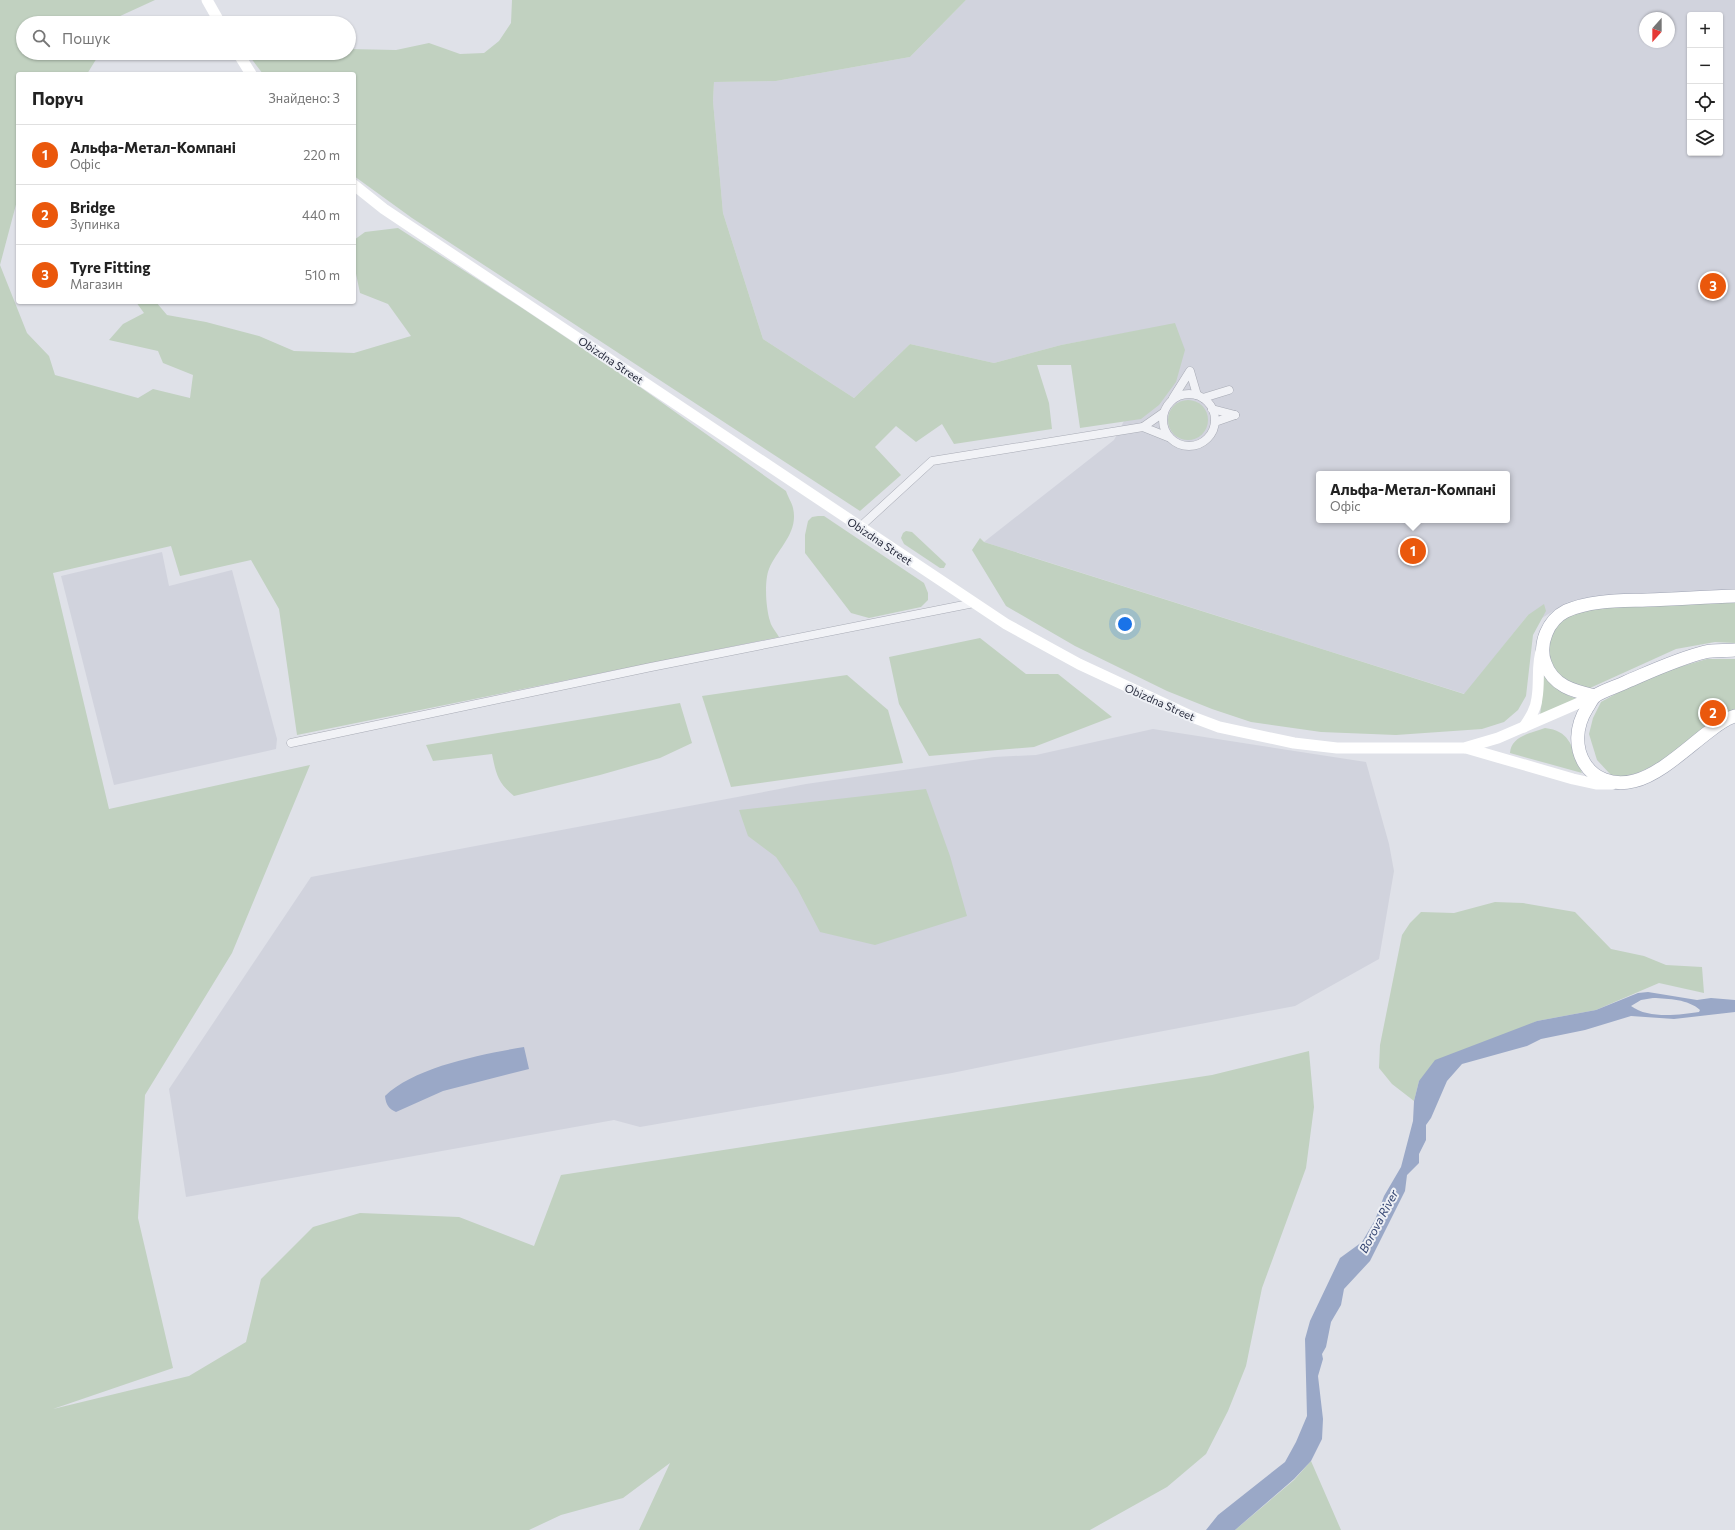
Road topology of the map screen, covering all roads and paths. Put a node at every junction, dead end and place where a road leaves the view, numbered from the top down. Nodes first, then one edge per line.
1 (207, 0) edge
2 (216, 16) edge
3 (242, 60) edge
4 (250, 72) edge
5 (356, 187) edge
6 (1200, 397) junction
7 (1173, 398) junction
8 (1211, 407) junction
9 (1163, 413) junction
10 (1215, 422) junction
11 (1143, 427) junction
12 (1168, 437) junction
13 (860, 527) junction
14 (1735, 596) edge
15 (974, 603) junction
16 (1542, 646) junction
17 (1735, 650) edge
18 (1595, 696) junction
19 (1735, 716) edge
20 (1524, 727) junction
21 (291, 743) dead end
22 (1464, 748) junction
23 (1614, 784) junction

1 - 2 main road
3 - 4 main road
5 - 13 main road, Obizdna Street
6 - 7 street
6 - 7 street
6 - 8 street
6 - 8 street
7 - 9 street
8 - 10 street
8 - 10 street
9 - 11 street
9 - 12 street
10 - 12 street
11 - 12 street
11 - 13 street
13 - 15 main road, Obizdna Street
14 - 16 main road
15 - 21 street
15 - 22 main road, Obizdna Street
16 - 18 main road
16 - 20 main road
17 - 18 main road
18 - 20 main road
18 - 23 main road
19 - 23 main road
20 - 22 main road
22 - 23 main road

